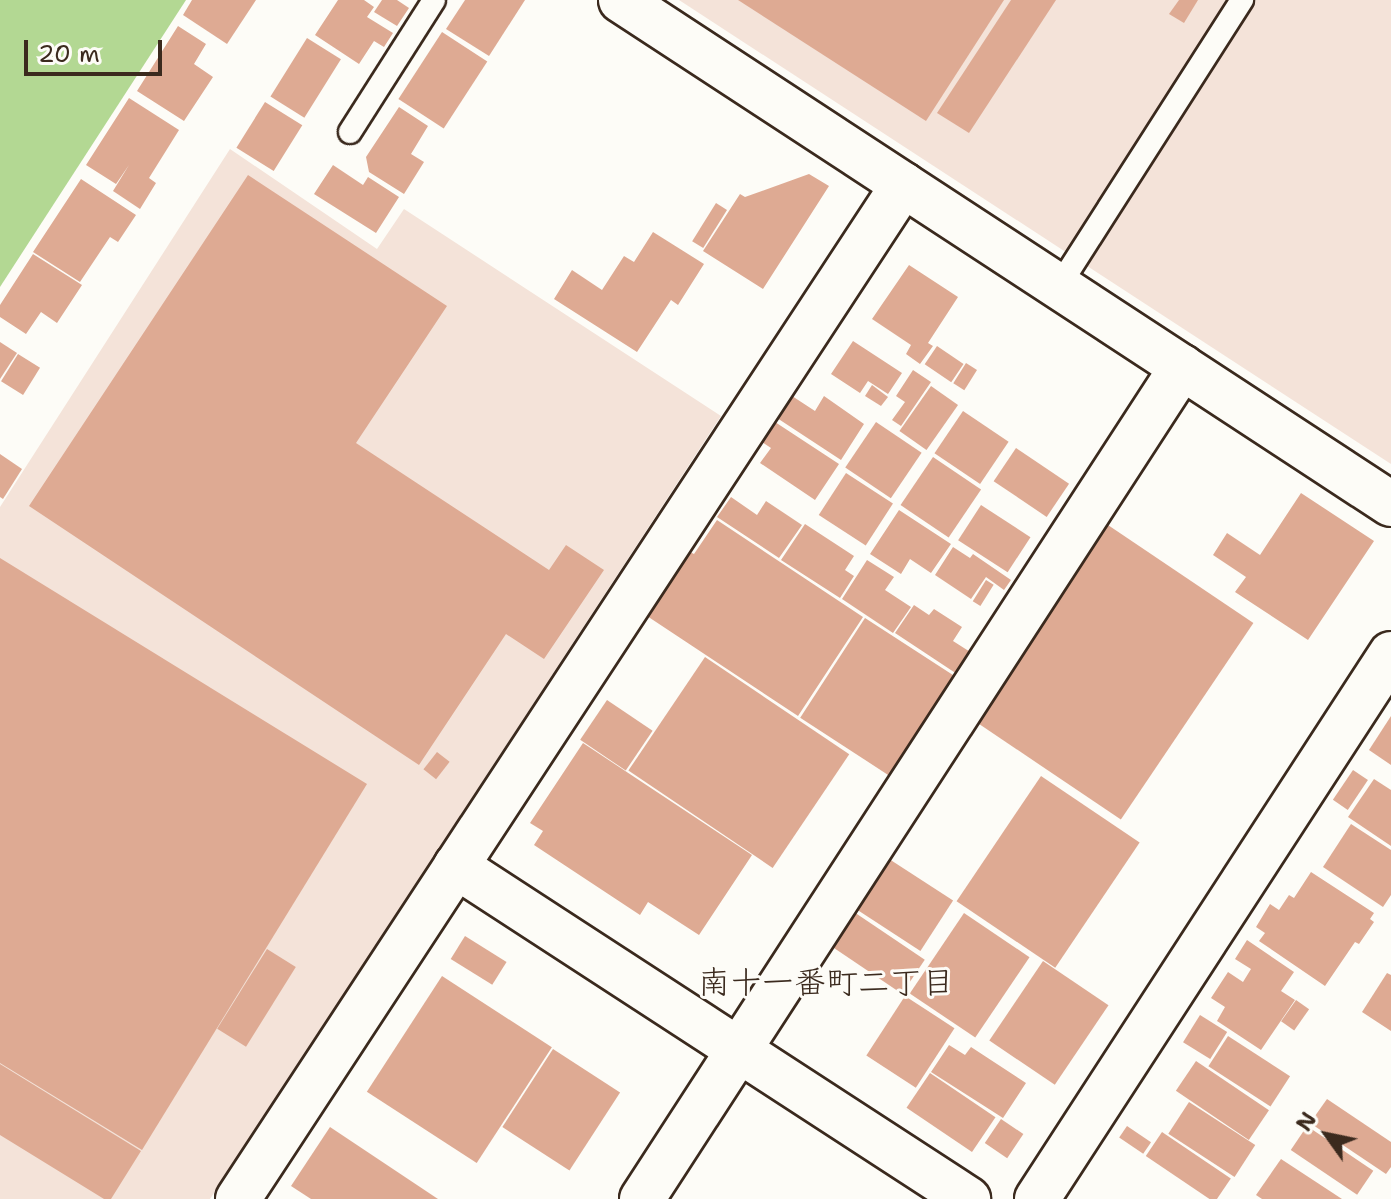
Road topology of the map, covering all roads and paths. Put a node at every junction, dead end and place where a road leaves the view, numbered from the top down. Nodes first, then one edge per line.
1 (434, 0) edge
2 (621, 0) edge
3 (1242, 0) edge
4 (350, 132) dead end
5 (903, 185) junction
6 (1059, 286) junction
7 (1182, 367) junction
8 (1391, 504) edge
9 (1391, 654) edge
10 (456, 866) junction
11 (739, 1050) junction
12 (238, 1199) edge
13 (642, 1199) edge
14 (968, 1199) edge
15 (1037, 1199) edge

1 - 4 lane
2 - 5 street
3 - 6 lane
5 - 6 street
5 - 10 street
6 - 7 street
7 - 8 street
7 - 11 street
9 - 15 street
10 - 11 street
10 - 12 street
11 - 13 street
11 - 14 street

